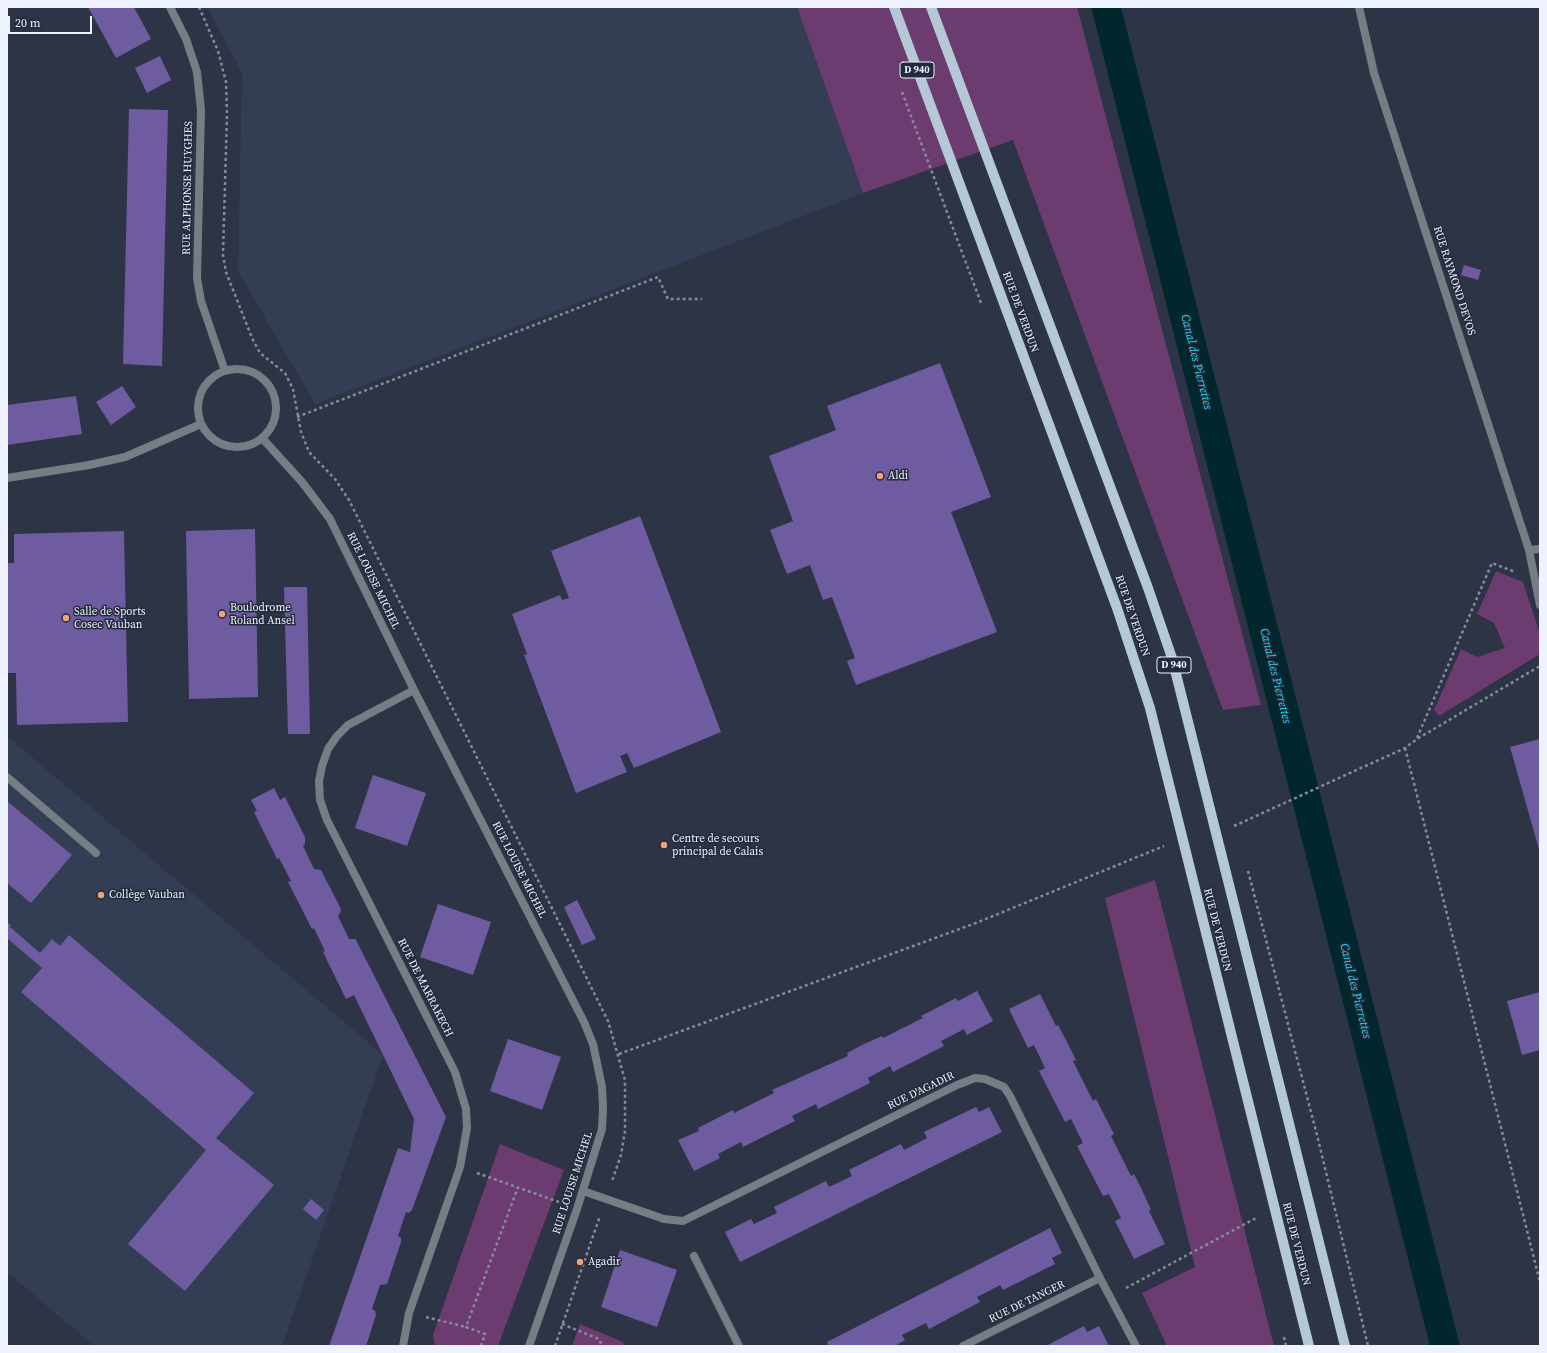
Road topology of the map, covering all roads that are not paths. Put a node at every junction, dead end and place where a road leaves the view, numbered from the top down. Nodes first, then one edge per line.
1 (170, 7) edge
2 (894, 7) edge
3 (931, 7) edge
4 (1359, 7) edge
5 (225, 371) junction
6 (201, 424) junction
7 (262, 438) junction
8 (7, 478) edge
9 (1540, 549) edge
10 (1529, 550) junction
11 (1540, 605) edge
12 (414, 690) junction
13 (7, 777) edge
14 (96, 854) dead end
15 (583, 1191) junction
16 (694, 1256) dead end
17 (1100, 1278) junction
18 (402, 1346) edge
19 (529, 1346) edge
20 (739, 1346) edge
21 (963, 1346) edge
22 (1136, 1346) edge
23 (1309, 1346) edge
24 (1345, 1346) edge

1 - 5 street, RUE ALPHONSE HUYGHES
2 - 23 main road, RUE DE VERDUN / D 940
3 - 24 main road, RUE DE VERDUN / D 940
4 - 10 street, RUE RAYMOND DEVOS
5 - 6 street
5 - 7 street
6 - 7 street
6 - 8 street
7 - 12 street, RUE LOUISE MICHEL
9 - 10 street
10 - 11 street, RUE RAYMOND DEVOS
12 - 15 street, RUE LOUISE MICHEL
12 - 18 street, RUE DE MARRAKECH
13 - 14 street
15 - 17 street, RUE D'AGADIR
15 - 19 street, RUE LOUISE MICHEL
16 - 20 street
17 - 21 street, RUE DE TANGER
17 - 22 street, RUE D'AGADIR

